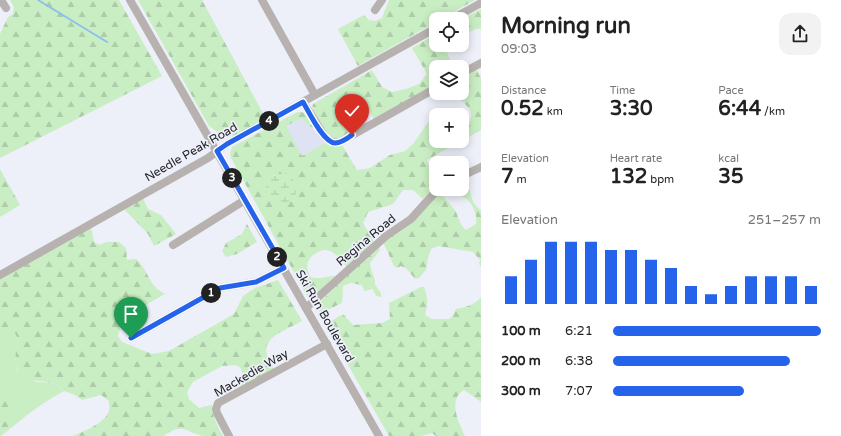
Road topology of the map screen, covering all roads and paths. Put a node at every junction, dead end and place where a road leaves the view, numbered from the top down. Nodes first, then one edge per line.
1 (1, 0) edge
2 (130, 0) edge
3 (262, 0) edge
4 (382, 0) edge
5 (481, 3) edge
6 (6, 8) dead end
7 (375, 10) dead end
8 (465, 12) edge
9 (429, 32) edge
10 (481, 63) edge
11 (469, 69) edge
12 (429, 92) edge
13 (315, 95) junction
14 (303, 102) junction
15 (217, 151) junction
16 (481, 167) edge
17 (469, 173) edge
18 (432, 196) edge
19 (245, 200) junction
20 (173, 245) dead end
21 (284, 268) junction
22 (0, 275) edge
23 (306, 308) junction
24 (131, 338) dead end
25 (326, 344) junction
26 (229, 436) edge
27 (379, 436) edge

1 - 6 street
2 - 15 street, Ski Run Boulevard
3 - 13 street
4 - 7 street
5 - 8 street
9 - 13 street, Needle Peak Road
10 - 11 street
12 - 14 street
13 - 14 street, Needle Peak Road
14 - 15 street, Needle Peak Road
15 - 19 street, Ski Run Boulevard
15 - 22 street, Needle Peak Road
16 - 17 street
18 - 23 street, Regina Road
19 - 20 street
19 - 21 street, Ski Run Boulevard
21 - 23 street, Ski Run Boulevard
21 - 24 street
23 - 25 street, Ski Run Boulevard
25 - 26 street, Mackedie Way
25 - 27 street, Ski Run Boulevard

